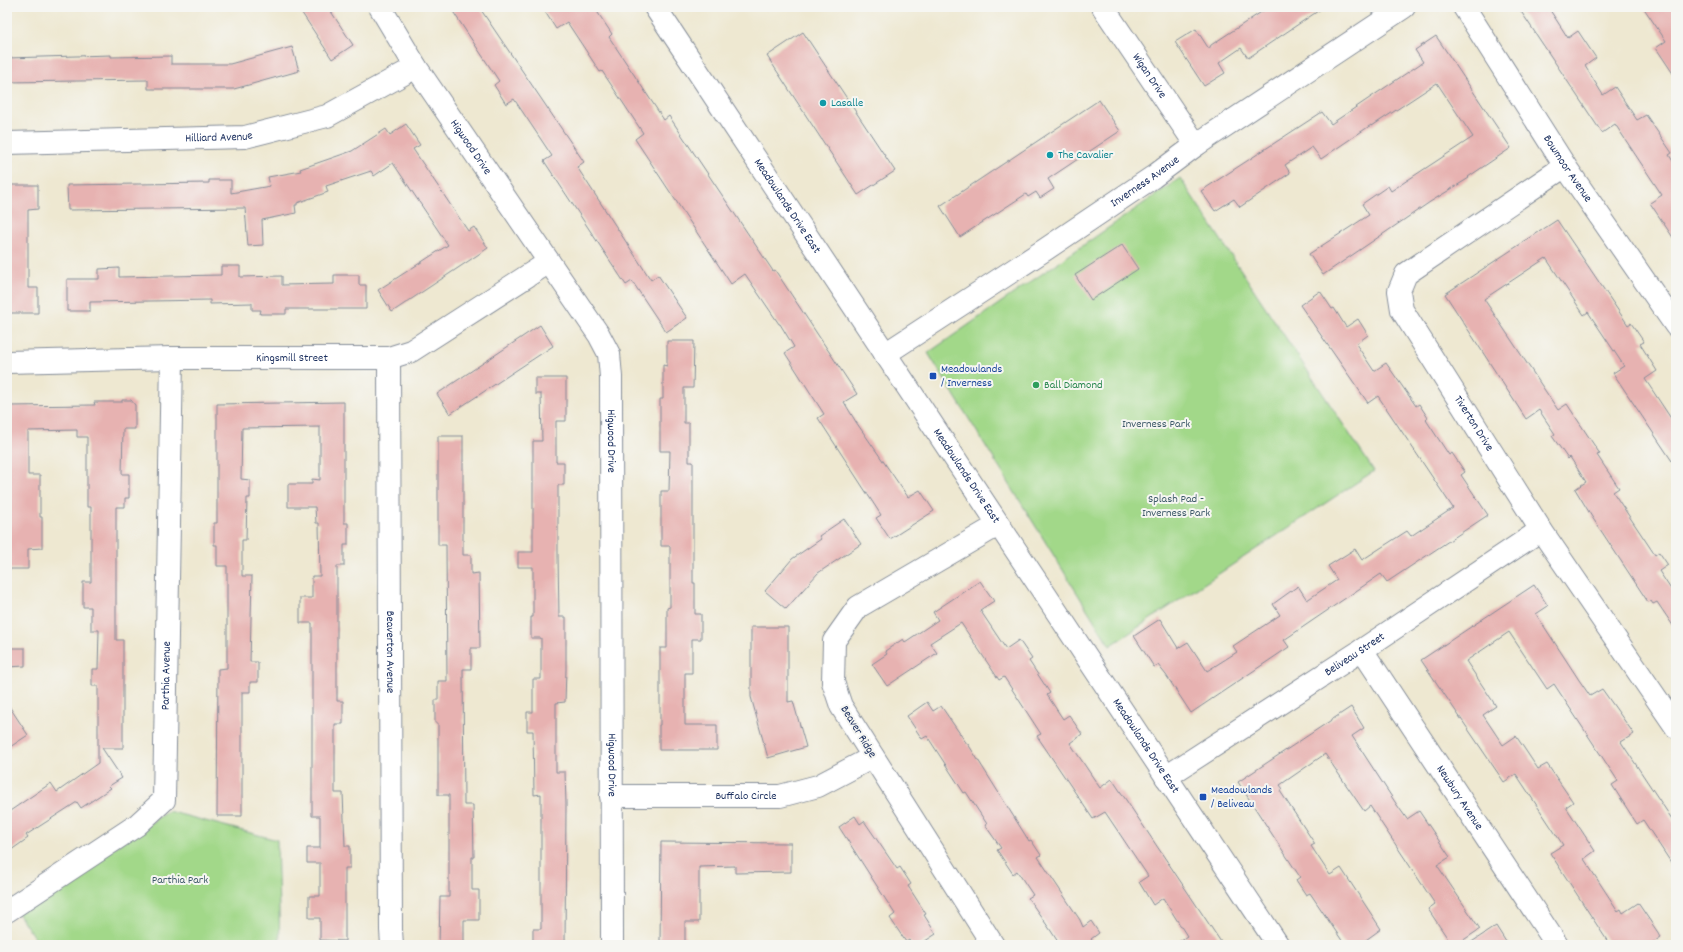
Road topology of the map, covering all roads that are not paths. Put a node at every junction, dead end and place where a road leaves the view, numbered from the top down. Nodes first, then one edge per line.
1 (380, 7) edge
2 (655, 7) edge
3 (1103, 7) edge
4 (1404, 7) edge
5 (1464, 7) edge
6 (416, 67) junction
7 (7, 143) edge
8 (1196, 146) junction
9 (1565, 166) junction
10 (549, 262) junction
11 (1676, 326) edge
12 (885, 354) junction
13 (172, 358) junction
14 (389, 358) junction
15 (7, 362) edge
16 (998, 524) junction
17 (1541, 530) junction
18 (1362, 650) junction
19 (1676, 727) edge
20 (873, 757) junction
21 (1166, 777) junction
22 (611, 796) junction
23 (7, 911) edge
24 (392, 945) edge
25 (612, 945) edge
26 (993, 945) edge
27 (1278, 945) edge
28 (1557, 945) edge

1 - 6 street, Higwood Drive
2 - 12 street, Meadowlands Drive East
3 - 8 street, Wigan Drive
4 - 8 street, Inverness Avenue
5 - 9 street, Bowmoor Avenue
6 - 7 street, Hilliard Avenue
6 - 10 street, Higwood Drive
8 - 12 street, Inverness Avenue
9 - 11 street, Bowmoor Avenue
9 - 17 street, Tiverton Drive
10 - 14 street, Kingsmill Street
10 - 22 street, Higwood Drive
12 - 16 street, Meadowlands Drive East
13 - 14 street, Kingsmill Street
13 - 15 street, Kingsmill Street
13 - 23 street, Parthia Avenue
14 - 24 street, Beaverton Avenue
16 - 20 street, Beaver Ridge
16 - 21 street, Meadowlands Drive East
17 - 18 street, Beliveau Street
17 - 19 street, Tiverton Drive
18 - 21 street, Beliveau Street
18 - 28 street, Newbury Avenue
20 - 22 street, Buffalo Circle
20 - 26 street, Beaver Ridge
21 - 27 street, Meadowlands Drive East
22 - 25 street, Higwood Drive

